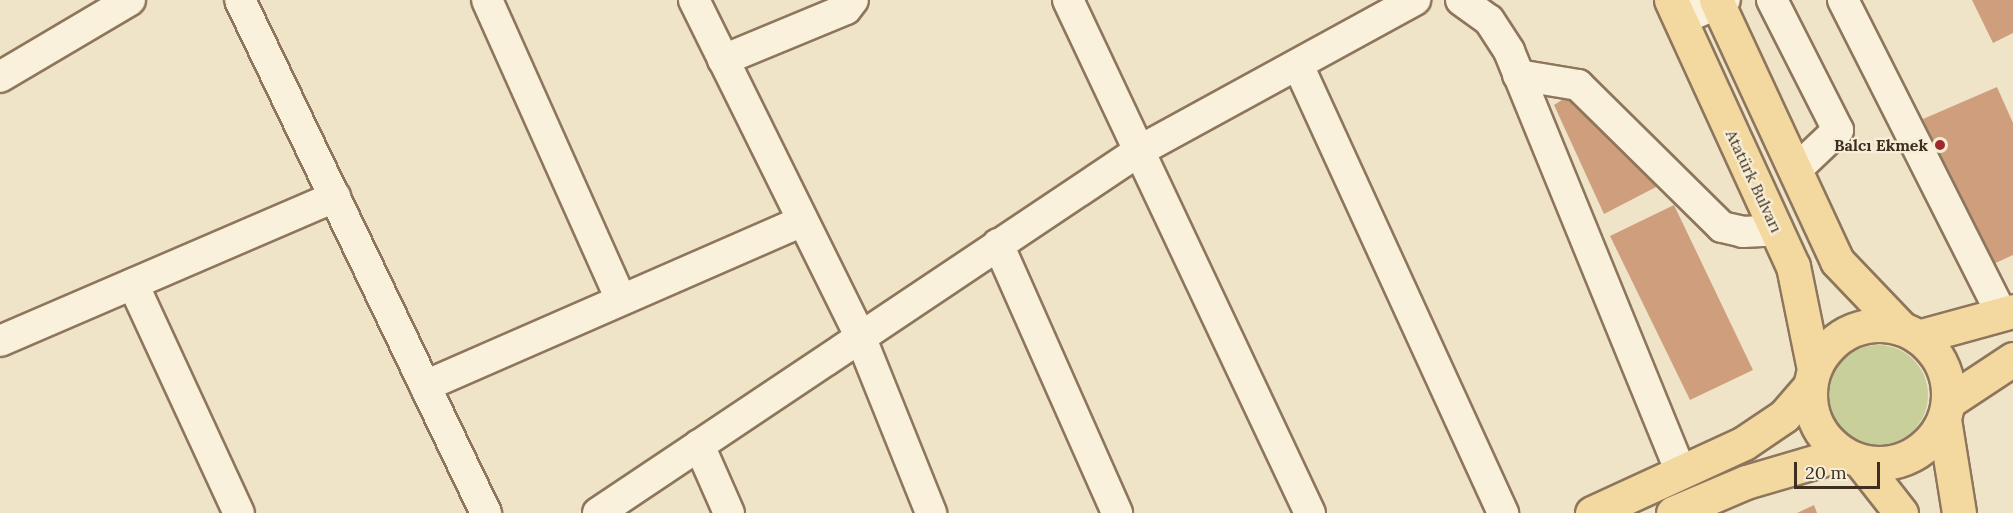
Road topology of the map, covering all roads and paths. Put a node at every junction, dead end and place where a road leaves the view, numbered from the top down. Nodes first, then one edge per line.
1 (130, 0) edge
2 (240, 0) edge
3 (487, 0) edge
4 (694, 0) edge
5 (853, 0) edge
6 (1068, 0) edge
7 (1415, 0) edge
8 (1461, 0) edge
9 (1772, 0) edge
10 (1843, 0) edge
11 (1720, 1) edge
12 (1676, 10) edge
13 (723, 60) junction
14 (1298, 65) junction
15 (1518, 75) junction
16 (0, 77) edge
17 (1139, 151) junction
18 (1795, 171) junction
19 (335, 197) junction
20 (803, 221) junction
21 (1777, 230) junction
22 (998, 244) junction
23 (133, 284) junction
24 (621, 299) junction
25 (2008, 313) edge
26 (1910, 333) junction
27 (860, 336) junction
28 (0, 341) edge
29 (2013, 359) edge
30 (1811, 378) junction
31 (425, 386) junction
32 (1946, 410) junction
33 (699, 445) junction
34 (1852, 458) junction
35 (1680, 471) junction
36 (1690, 509) edge
37 (239, 513) edge
38 (486, 513) edge
39 (598, 513) edge
40 (729, 513) edge
41 (931, 513) edge
42 (1117, 513) edge
43 (1310, 513) edge
44 (1503, 513) edge
45 (1592, 513) edge
46 (1901, 513) edge
47 (1959, 513) edge

1 - 16 street
2 - 19 street
3 - 24 street
4 - 13 street
5 - 13 street
6 - 17 street
7 - 14 street
8 - 15 street
9 - 18 street
10 - 25 street
11 - 12 street
11 - 18 main road
12 - 21 main road, Atatürk Bulvarı
13 - 20 street
14 - 17 street
14 - 44 street
15 - 21 street
15 - 35 street
17 - 22 street
17 - 43 street
18 - 26 main road
19 - 23 street
19 - 31 street
20 - 24 street
20 - 27 street
21 - 30 main road, Atatürk Bulvarı
22 - 27 street
22 - 42 street
23 - 28 street
23 - 37 street
24 - 31 street
25 - 26 main road
26 - 30 main road
26 - 32 main road
27 - 33 street
27 - 41 street
29 - 32 main road
30 - 34 main road
30 - 35 main road
31 - 38 street
32 - 34 main road
32 - 47 main road
33 - 39 street
33 - 40 street
34 - 36 main road
34 - 46 main road
35 - 45 main road

